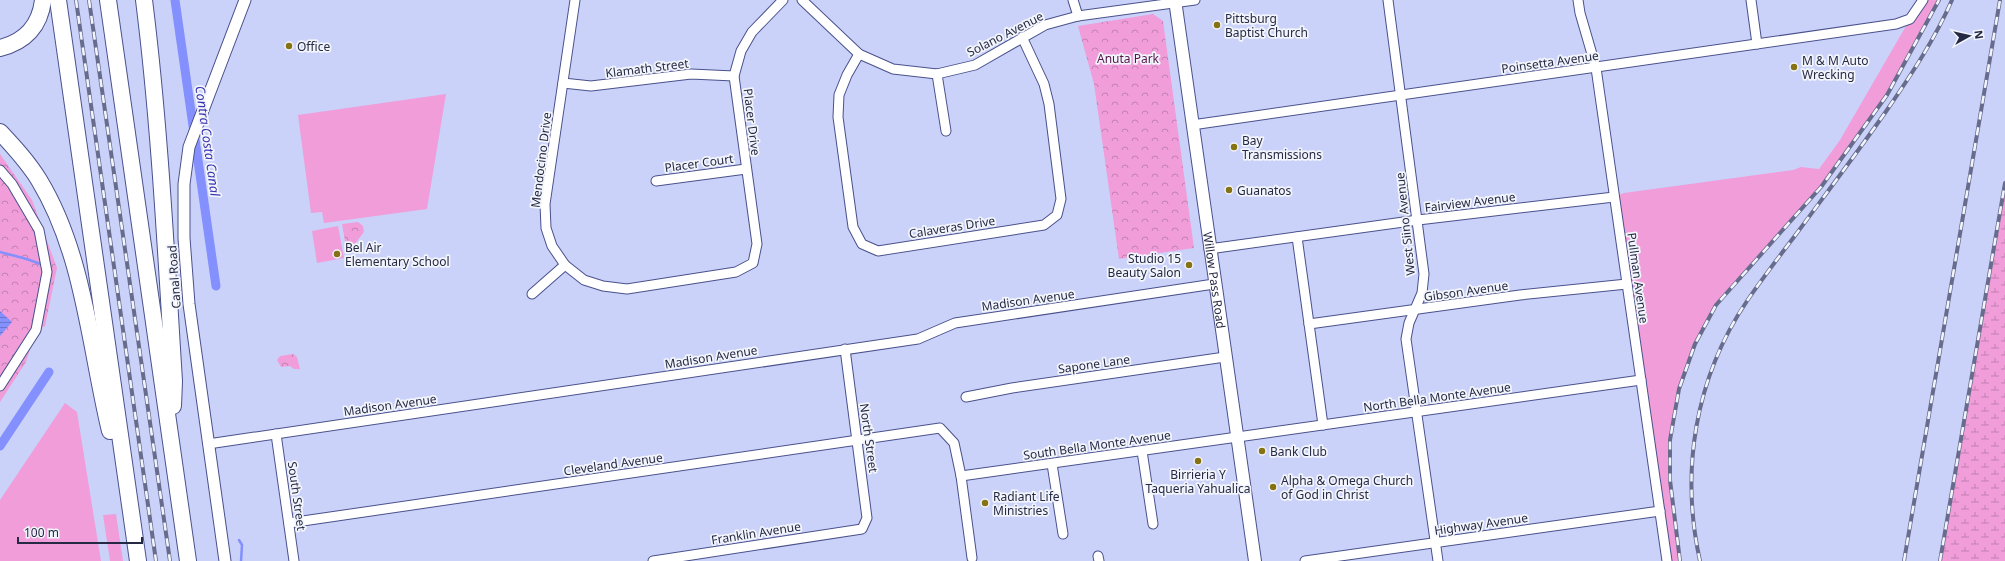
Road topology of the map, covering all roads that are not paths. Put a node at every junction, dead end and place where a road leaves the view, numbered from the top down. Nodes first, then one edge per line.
1 (43, 0) edge
2 (58, 0) edge
3 (108, 0) edge
4 (144, 0) edge
5 (245, 0) edge
6 (575, 0) edge
7 (783, 0) edge
8 (802, 0) edge
9 (1073, 0) edge
10 (1195, 0) edge
11 (1388, 0) edge
12 (1578, 0) edge
13 (1750, 0) edge
14 (1923, 0) edge
15 (1175, 1) edge
16 (1078, 16) junction
17 (1022, 37) junction
18 (1757, 44) junction
19 (0, 48) edge
20 (859, 54) junction
21 (1596, 68) junction
22 (937, 74) junction
23 (734, 76) junction
24 (563, 83) junction
25 (1401, 95) junction
26 (1192, 125) junction
27 (946, 131) dead end
28 (0, 132) edge
29 (746, 169) junction
30 (0, 170) edge
31 (656, 181) dead end
32 (1614, 197) junction
33 (1418, 220) junction
34 (1298, 237) junction
35 (1209, 249) junction
36 (753, 263) joint
37 (565, 265) junction
38 (1214, 284) junction
39 (1627, 284) junction
40 (532, 294) dead end
41 (1414, 310) junction
42 (1309, 324) junction
43 (844, 349) junction
44 (1225, 357) junction
45 (1641, 380) junction
46 (0, 386) edge
47 (966, 397) dead end
48 (1416, 412) junction
49 (1323, 425) junction
50 (276, 434) junction
51 (1236, 436) junction
52 (857, 440) junction
53 (208, 444) junction
54 (172, 445) junction
55 (1142, 451) junction
56 (1052, 464) junction
57 (961, 476) junction
58 (1660, 510) junction
59 (132, 522) junction
60 (289, 523) junction
61 (1153, 524) dead end
62 (862, 529) joint
63 (1063, 534) dead end
64 (1435, 542) junction
65 (972, 558) dead end
66 (138, 561) edge
67 (188, 561) edge
68 (225, 561) edge
69 (294, 561) edge
70 (653, 561) edge
71 (1255, 561) edge
72 (1305, 561) edge
73 (1438, 561) edge
74 (1667, 561) edge

1 - 19 highway
2 - 59 highway
3 - 54 highway
4 - 54 highway
5 - 53 street, Canal Road
6 - 24 street, Mendocino Drive
7 - 23 street, Placer Drive
8 - 20 street, Solano Avenue
9 - 16 street
10 - 15 street, Solano Avenue
11 - 25 street, West Siino Avenue
12 - 21 street, Pullman Avenue
13 - 18 street
14 - 18 street, Poinsetta Avenue
15 - 16 street, Solano Avenue
15 - 26 main road, Willow Pass Road
16 - 17 street, Solano Avenue
17 - 20 street, Calaveras Drive
17 - 22 street, Solano Avenue
18 - 21 street, Poinsetta Avenue
20 - 22 street, Solano Avenue
21 - 25 street, Poinsetta Avenue
21 - 32 street, Pullman Avenue
22 - 27 street
23 - 24 street, Klamath Street
23 - 29 street, Placer Drive
24 - 37 street, Mendocino Drive
25 - 26 street, Poinsetta Avenue
25 - 33 street, West Siino Avenue
26 - 35 main road, Willow Pass Road
28 - 59 highway
29 - 31 street, Placer Court
29 - 36 street, Placer Drive
30 - 46 street
32 - 33 street, Fairview Avenue
32 - 39 street, Pullman Avenue
33 - 34 street, Fairview Avenue
33 - 41 street, West Siino Avenue
34 - 35 street, Fairview Avenue
34 - 42 street
35 - 38 main road, Willow Pass Road
36 - 37 street, Mendocino Drive
37 - 40 street
38 - 43 street, Madison Avenue
38 - 44 main road, Willow Pass Road
39 - 41 street, Gibson Avenue
39 - 45 street, Pullman Avenue
41 - 42 street, Gibson Avenue
41 - 48 street, West Siino Avenue
42 - 49 street
43 - 50 street, Madison Avenue
43 - 52 street, North Street
44 - 47 street, Sapone Lane
44 - 51 main road, Willow Pass Road
45 - 48 street, North Bella Monte Avenue
45 - 58 street, Pullman Avenue
48 - 49 street, North Bella Monte Avenue
48 - 64 street, West Siino Avenue
49 - 51 street, North Bella Monte Avenue
50 - 53 street, Madison Avenue
50 - 60 street, South Street
51 - 55 street, South Bella Monte Avenue
51 - 71 main road, Willow Pass Road
52 - 57 street, Cleveland Avenue
52 - 60 street, Cleveland Avenue
52 - 62 street, North Street
53 - 68 street, Canal Road
54 - 67 highway
55 - 56 street, South Bella Monte Avenue
55 - 61 street
56 - 57 street, South Bella Monte Avenue
56 - 63 street
57 - 65 street
58 - 64 street, Highway Avenue
58 - 74 street, Pullman Avenue
59 - 66 highway
60 - 69 street, South Street
62 - 70 street, Franklin Avenue
64 - 72 street, Highway Avenue
64 - 73 street, West Siino Avenue

